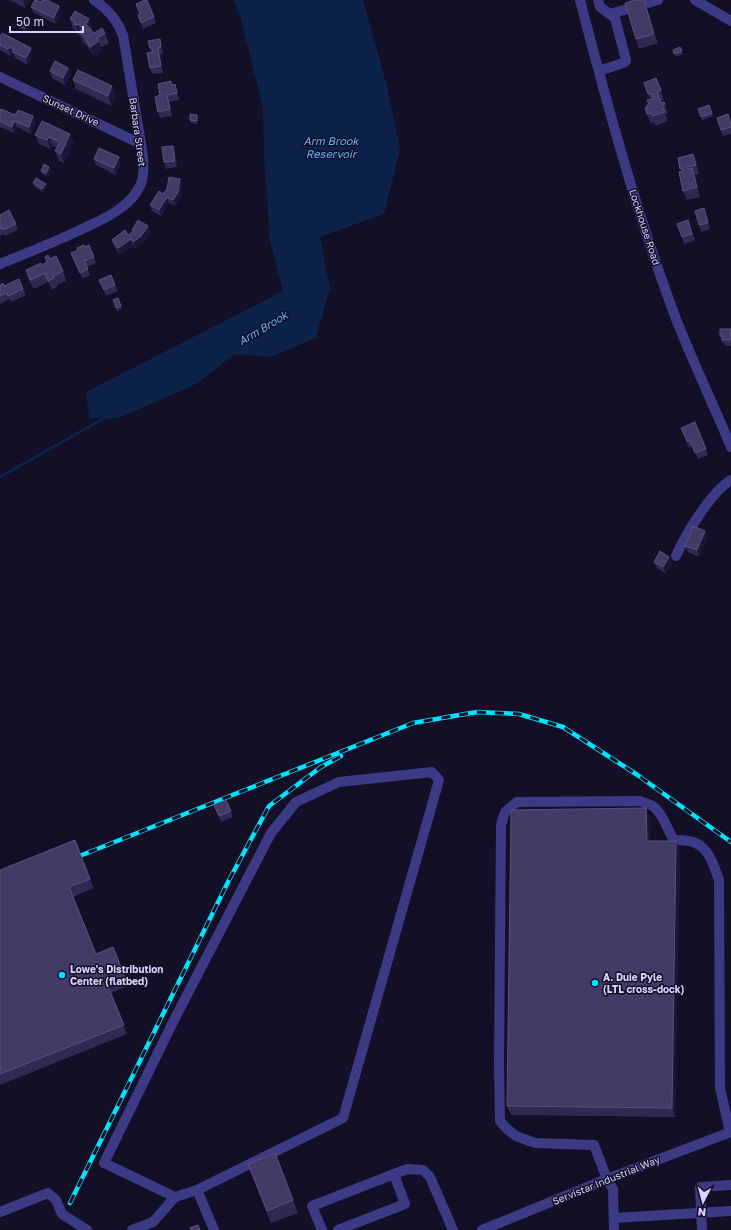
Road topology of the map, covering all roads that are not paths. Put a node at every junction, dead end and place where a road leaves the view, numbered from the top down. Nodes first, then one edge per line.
1 (94, 0) edge
2 (593, 0) edge
3 (598, 0) edge
4 (658, 0) edge
5 (695, 0) edge
6 (581, 2) edge
7 (610, 14) junction
8 (731, 21) edge
9 (599, 71) junction
10 (0, 77) edge
11 (141, 144) junction
12 (0, 264) edge
13 (731, 447) edge
14 (731, 480) edge
15 (676, 556) dead end
16 (731, 1132) edge
17 (394, 1174) junction
18 (607, 1179) junction
19 (731, 1185) edge
20 (196, 1190) junction
21 (175, 1196) junction
22 (0, 1212) edge
23 (731, 1212) edge
24 (701, 1213) junction
25 (614, 1218) junction
26 (87, 1230) edge
27 (132, 1230) edge
28 (214, 1230) edge
29 (322, 1230) edge
30 (338, 1230) edge
31 (453, 1230) edge
32 (482, 1230) edge
33 (614, 1230) edge
34 (702, 1230) edge

1 - 11 street, Barbara Street
2 - 6 street
3 - 7 street
4 - 7 street
5 - 8 street
6 - 9 street, Lockhouse Road
7 - 9 street
9 - 13 street, Lockhouse Road
10 - 11 street, Sunset Drive
11 - 12 street, Barbara Street
14 - 15 street
16 - 18 street, Servistar Industrial Way
16 - 18 street
17 - 29 street
17 - 30 street
17 - 31 street
18 - 25 street
18 - 32 street, Servistar Industrial Way
19 - 24 street
20 - 21 street
20 - 21 street
20 - 28 street
21 - 27 street
22 - 26 street
23 - 24 street
24 - 25 street
24 - 34 street
25 - 33 street

